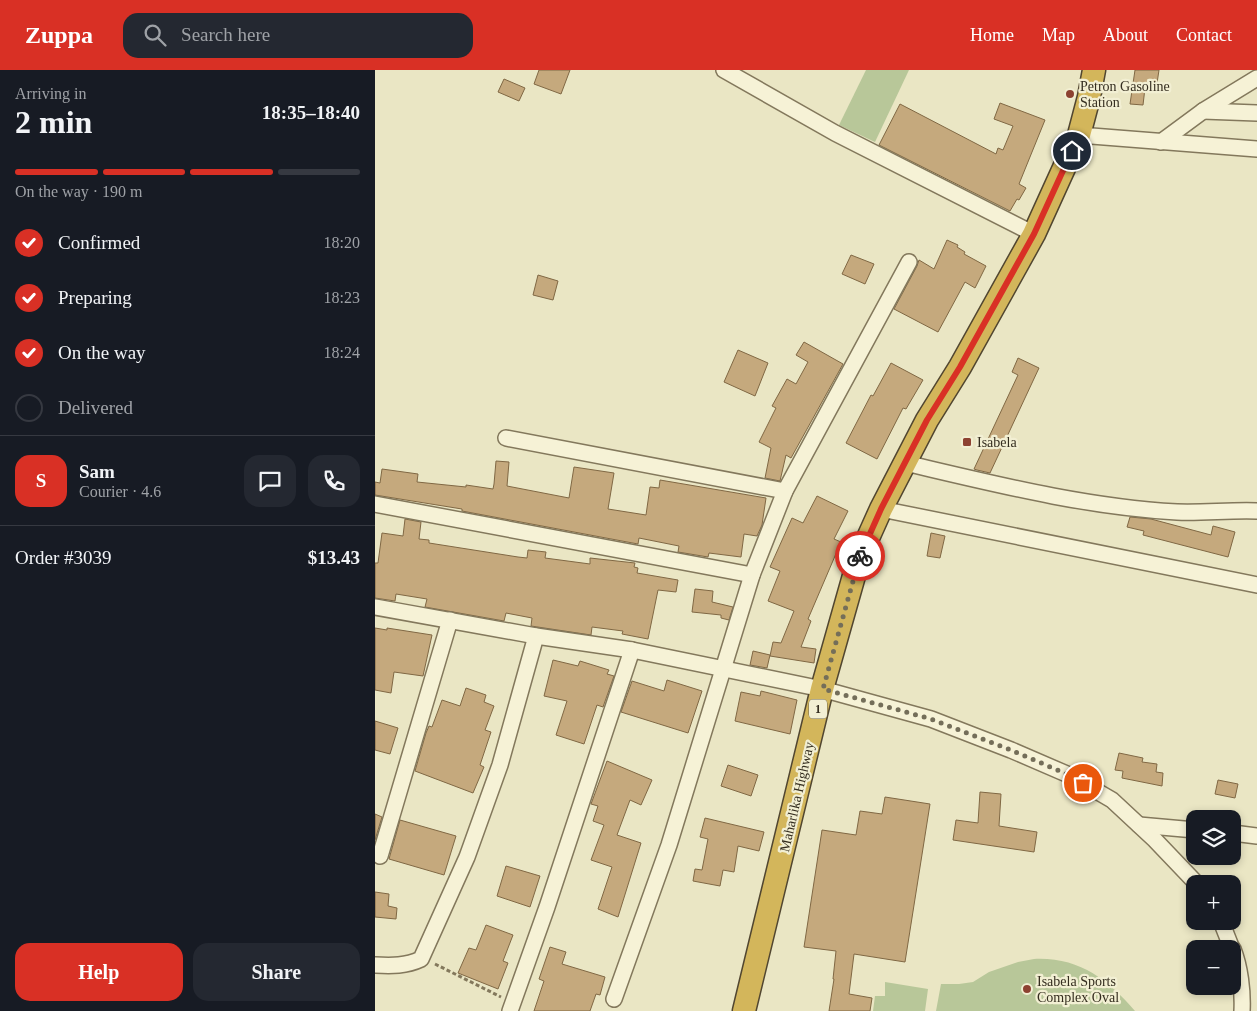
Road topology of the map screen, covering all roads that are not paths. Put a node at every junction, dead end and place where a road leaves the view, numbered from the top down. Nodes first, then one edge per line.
1 (723, 70) edge
2 (1094, 70) edge
3 (1257, 78) edge
4 (1203, 112) junction
5 (1257, 113) edge
6 (1079, 135) junction
7 (1161, 142) junction
8 (1257, 150) edge
9 (1034, 234) junction
10 (909, 262) dead end
11 (506, 438) dead end
12 (905, 463) junction
13 (785, 491) junction
14 (375, 504) edge
15 (881, 509) junction
16 (1257, 511) edge
17 (752, 575) junction
18 (1257, 585) edge
19 (375, 608) edge
20 (450, 620) junction
21 (536, 636) junction
22 (632, 650) junction
23 (724, 668) junction
24 (823, 689) junction
25 (1139, 825) junction
26 (1186, 829) edge
27 (1241, 834) edge
28 (1257, 836) edge
29 (380, 856) dead end
30 (1188, 875) edge
31 (375, 965) edge
32 (1241, 989) edge
33 (614, 998) dead end
34 (511, 1007) edge
35 (744, 1011) edge
36 (1242, 1011) edge

1 - 9 street
2 - 6 highway, Maharlika Highway / 1
3 - 4 street
4 - 5 street
4 - 7 street
6 - 7 street
6 - 9 highway, Maharlika Highway / 1
7 - 8 street
9 - 12 highway, Maharlika Highway / 1
10 - 13 street
11 - 13 street
12 - 15 highway, Maharlika Highway / 1
12 - 16 street
13 - 17 street
14 - 17 street
15 - 18 street
15 - 24 highway, Maharlika Highway / 1
17 - 23 street
19 - 20 street
20 - 21 street
20 - 29 street
21 - 22 street
21 - 31 street
22 - 23 street
22 - 34 street
23 - 24 street
23 - 33 street
24 - 25 street
24 - 35 highway, Maharlika Highway / 1
25 - 26 street
25 - 30 street
27 - 28 street
32 - 36 street

